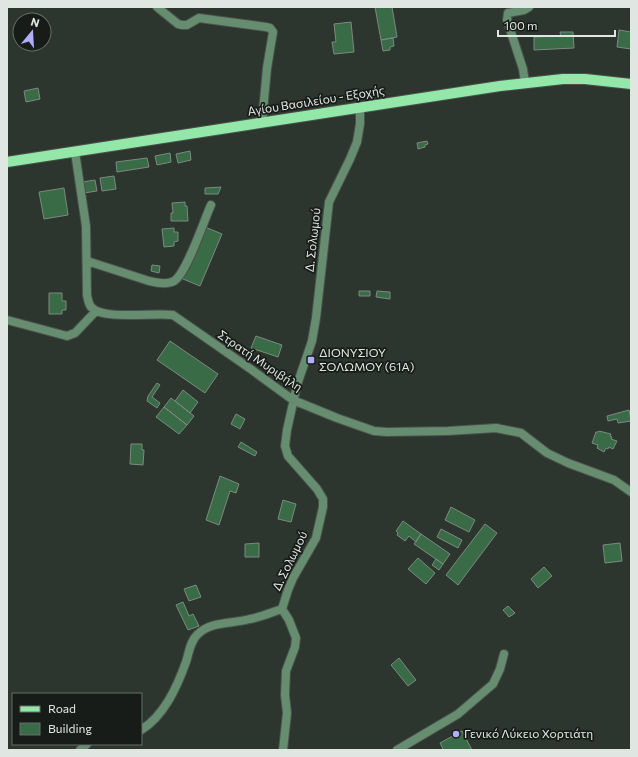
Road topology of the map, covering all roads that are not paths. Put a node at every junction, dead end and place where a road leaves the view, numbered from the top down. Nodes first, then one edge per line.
1 (157, 7) edge
2 (529, 7) edge
3 (525, 83) junction
4 (631, 84) edge
5 (360, 107) junction
6 (262, 122) junction
7 (75, 152) junction
8 (7, 162) edge
9 (211, 205) dead end
10 (87, 261) junction
11 (96, 311) junction
12 (7, 320) edge
13 (293, 400) junction
14 (631, 492) edge
15 (282, 609) junction
16 (504, 654) dead end
17 (142, 729) edge
18 (283, 750) edge
19 (397, 750) edge

1 - 6 street
2 - 3 street
3 - 4 main road, Αγίου Βασιλείου - Εξοχής
3 - 5 main road, Αγίου Βασιλείου - Εξοχής
5 - 6 main road, Αγίου Βασιλείου - Εξοχής
5 - 13 street, Δ. Σολωμού
6 - 7 main road, Αγίου Βασιλείου - Εξοχής
7 - 8 main road, Αγίου Βασιλείου - Εξοχής
7 - 10 street
9 - 10 street
10 - 11 street
11 - 12 street
11 - 13 street, Στρατή Μυριβήλη
13 - 14 street, Στρατή Μυριβήλη
13 - 15 street, Δ. Σολωμού
15 - 17 street, Δ. Σολωμού
15 - 18 street
16 - 19 street

